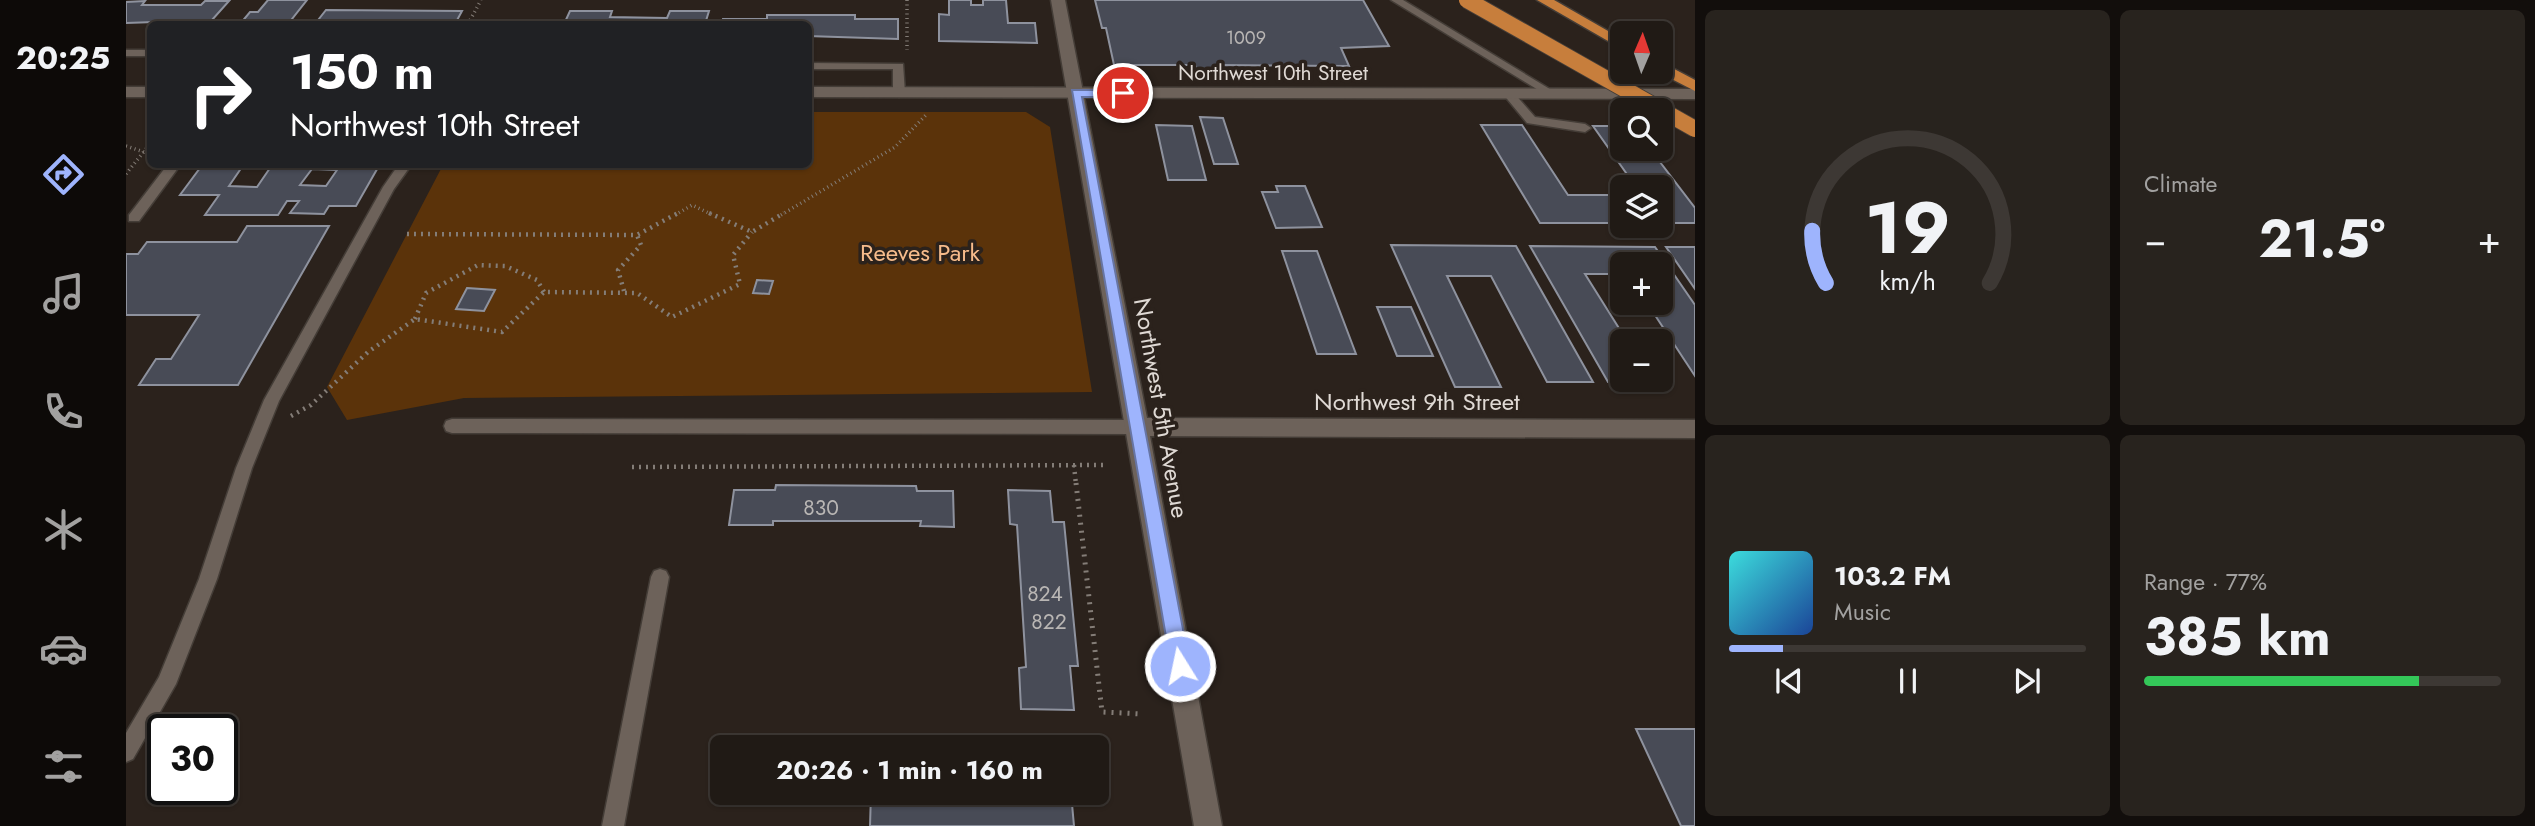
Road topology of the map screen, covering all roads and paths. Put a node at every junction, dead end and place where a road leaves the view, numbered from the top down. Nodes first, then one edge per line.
1 (481, 0) edge
2 (907, 0) edge
3 (1058, 0) edge
4 (1396, 0) edge
5 (1467, 0) edge
6 (1544, 0) edge
7 (470, 21) edge
8 (1610, 38) edge
9 (906, 52) dead end
10 (126, 53) edge
11 (147, 53) edge
12 (812, 66) edge
13 (1673, 74) edge
14 (1695, 86) edge
15 (126, 92) edge
16 (147, 92) edge
17 (812, 92) edge
18 (899, 93) junction
19 (1076, 93) junction
20 (1509, 94) junction
21 (1552, 94) junction
22 (1695, 94) edge
23 (930, 110) dead end
24 (1585, 128) dead end
25 (1695, 129) edge
26 (126, 146) edge
27 (147, 148) edge
28 (144, 152) junction
29 (172, 168) edge
30 (404, 168) edge
31 (126, 174) edge
32 (134, 218) dead end
33 (752, 232) junction
34 (407, 234) dead end
35 (637, 235) junction
36 (624, 291) junction
37 (544, 292) junction
38 (415, 318) junction
39 (261, 426) junction
40 (452, 426) dead end
41 (1138, 427) junction
42 (1695, 429) edge
43 (1074, 465) junction
44 (1105, 465) dead end
45 (632, 467) dead end
46 (660, 578) dead end
47 (1143, 714) dead end
48 (126, 752) edge
49 (613, 826) edge
50 (1208, 826) edge

1 - 7 path
2 - 9 path
3 - 19 street, Northwest 5th Avenue
4 - 21 lane
5 - 25 highway, bridge
6 - 8 highway
10 - 11 lane
12 - 18 lane
13 - 14 highway
15 - 16 street
17 - 18 street, Northwest 10th Street
18 - 19 street, Northwest 10th Street
19 - 20 street, Northwest 10th Street
19 - 41 street, Northwest 5th Avenue
20 - 21 street, Northwest 10th Street
20 - 24 lane
21 - 22 street, Northwest 10th Street
23 - 33 path
26 - 28 path
27 - 28 path
28 - 31 path
29 - 32 lane
30 - 39 lane
33 - 35 path
33 - 36 path
34 - 35 path
35 - 36 path
36 - 37 path
37 - 38 path
37 - 38 path
38 - 39 path
39 - 48 lane
40 - 41 lane
41 - 42 street, Northwest 9th Street
41 - 50 street, Northwest 5th Avenue
43 - 44 path
43 - 45 path
43 - 47 path
46 - 49 lane

